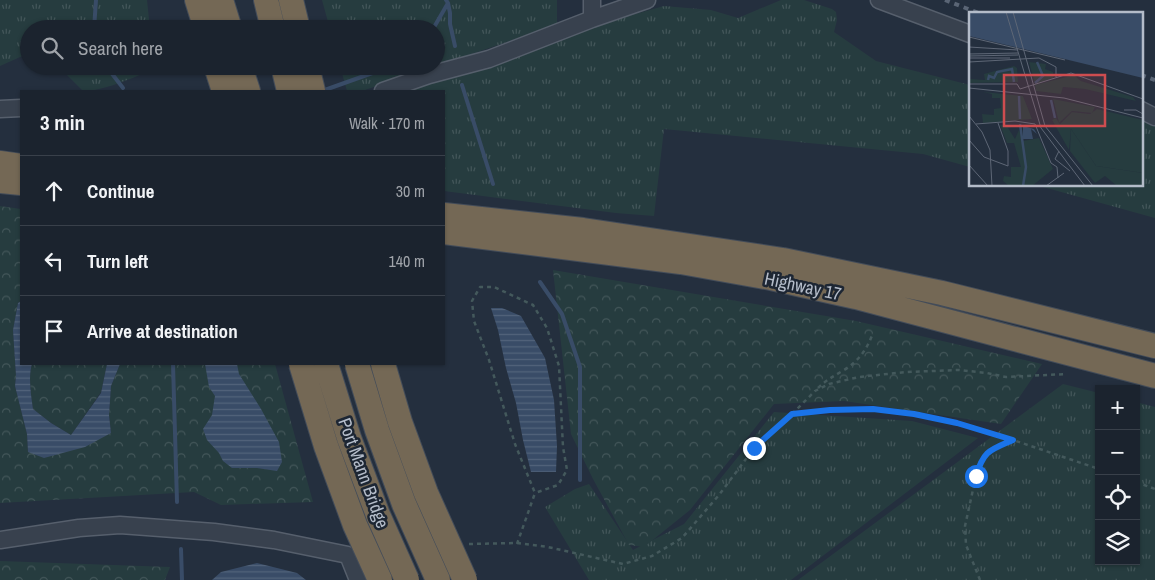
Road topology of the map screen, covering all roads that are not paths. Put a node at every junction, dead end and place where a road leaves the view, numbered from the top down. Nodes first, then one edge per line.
1 (198, 0) edge
2 (221, 0) edge
3 (266, 0) edge
4 (291, 0) edge
5 (592, 0) edge
6 (647, 0) edge
7 (879, 0) edge
8 (592, 19) junction
9 (204, 20) edge
10 (227, 20) edge
11 (271, 20) edge
12 (296, 20) edge
13 (969, 34) edge
14 (445, 70) edge
15 (219, 75) edge
16 (243, 75) edge
17 (285, 75) edge
18 (309, 75) edge
19 (426, 75) edge
20 (224, 90) edge
21 (248, 90) edge
22 (289, 90) edge
23 (313, 90) edge
24 (386, 90) edge
25 (20, 108) edge
26 (0, 109) edge
27 (1142, 110) edge
28 (1155, 117) edge
29 (0, 163) edge
30 (20, 166) edge
31 (0, 181) edge
32 (20, 183) edge
33 (445, 215) edge
34 (445, 232) edge
35 (1036, 345) junction
36 (1155, 346) edge
37 (1155, 362) edge
38 (301, 365) edge
39 (326, 365) edge
40 (357, 365) edge
41 (383, 365) edge
42 (1155, 376) edge
43 (0, 540) edge
44 (358, 580) edge
45 (380, 580) edge
46 (407, 580) edge
47 (438, 580) edge
48 (465, 580) edge

1 - 9 highway
2 - 10 highway
3 - 11 highway
4 - 12 highway
5 - 8 lane
6 - 8 lane
7 - 13 lane
8 - 14 lane
15 - 20 highway
16 - 21 highway
17 - 22 highway
18 - 23 highway
19 - 24 lane
25 - 26 lane
27 - 28 lane
29 - 30 highway
31 - 32 highway
33 - 36 highway, Highway 17
34 - 35 highway, Highway 17
35 - 37 highway
35 - 42 highway, Highway 17
38 - 45 highway, bridge
39 - 46 highway, Port Mann Bridge, bridge
40 - 47 highway, Port Mann Bridge, bridge
41 - 48 highway, bridge
43 - 44 lane

